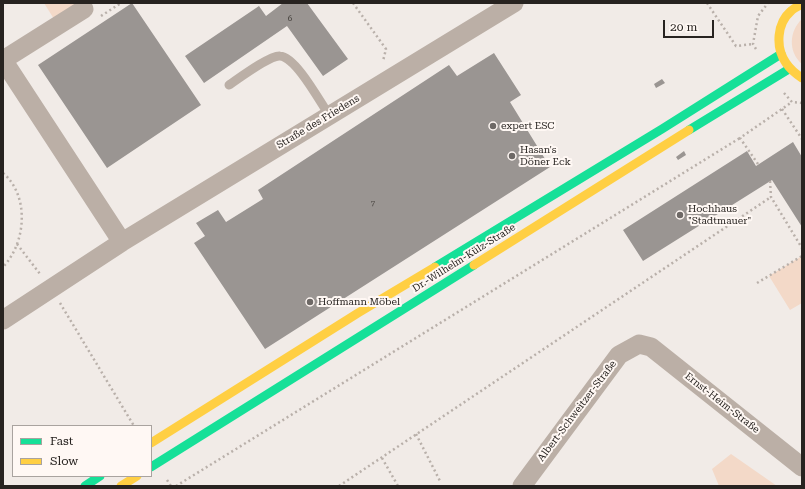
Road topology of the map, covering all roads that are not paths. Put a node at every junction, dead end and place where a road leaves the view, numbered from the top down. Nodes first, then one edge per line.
1 (514, 3) edge
2 (799, 4) edge
3 (84, 9) dead end
4 (781, 54) junction
5 (3, 60) edge
6 (789, 69) junction
7 (802, 78) edge
8 (229, 85) dead end
9 (329, 115) junction
10 (122, 242) junction
11 (3, 320) edge
12 (639, 344) joint
13 (152, 442) edge
14 (802, 467) edge
15 (152, 469) edge
16 (98, 477) edge
17 (528, 484) edge
18 (85, 486) edge

1 - 9 street, Straße des Friedens
2 - 4 street
3 - 5 street
4 - 6 street
4 - 13 street, Dr.-Wilhelm-Külz-Straße
5 - 10 street
6 - 7 street
6 - 15 street, Dr.-Wilhelm-Külz-Straße
8 - 9 lane
9 - 10 street, Straße des Friedens
10 - 11 street, Straße des Friedens
12 - 14 street, Ernst-Heim-Straße
12 - 17 street, Albert-Schweitzer-Straße
16 - 18 street

